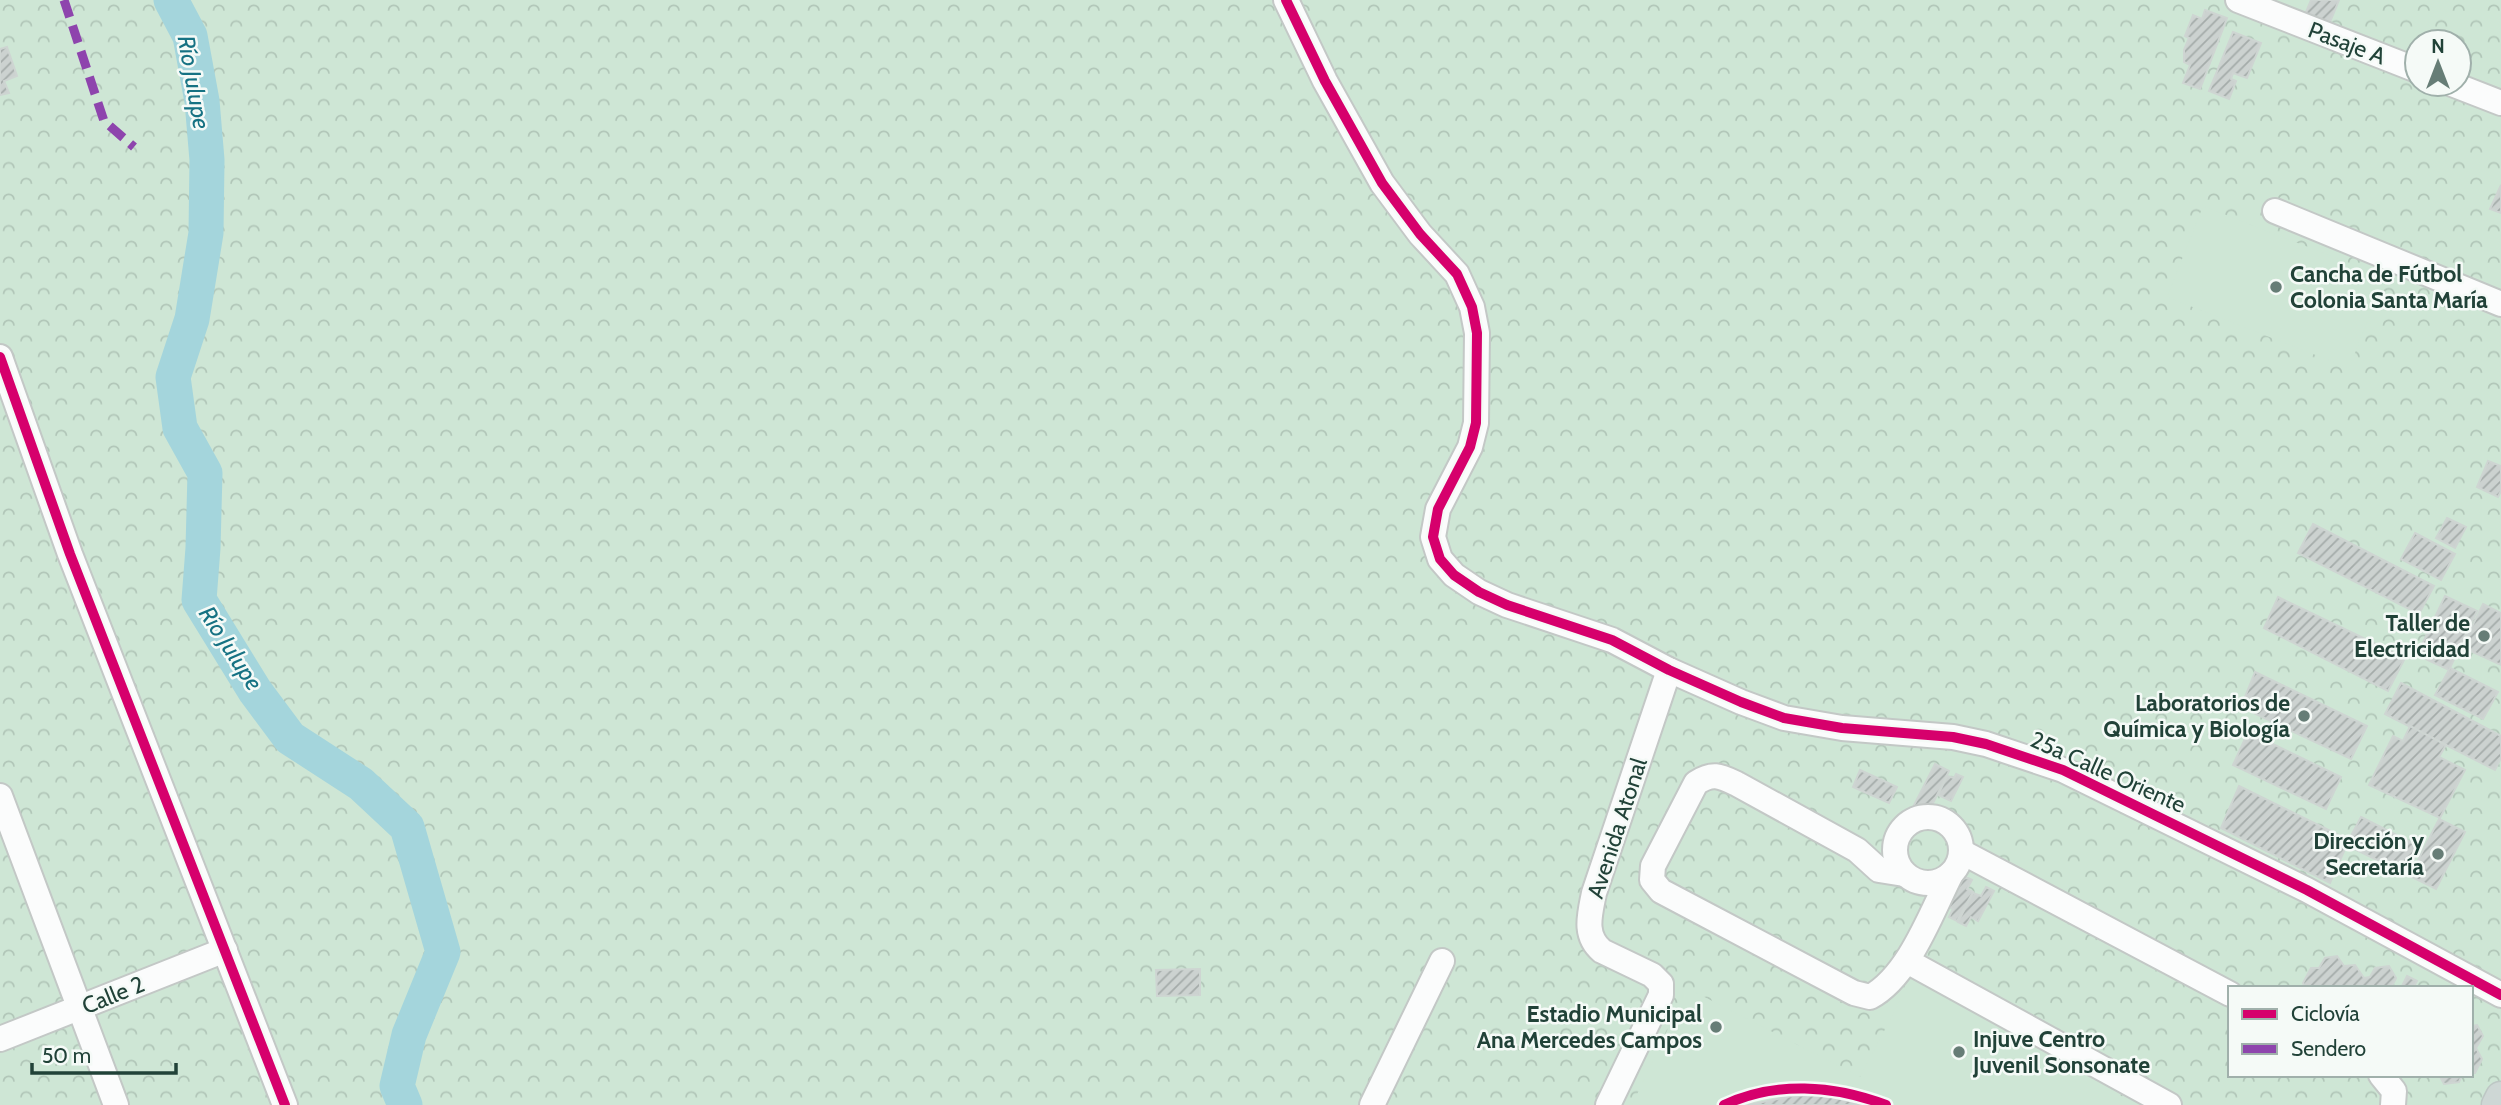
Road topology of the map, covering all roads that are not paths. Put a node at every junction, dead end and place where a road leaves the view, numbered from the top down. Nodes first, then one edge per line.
1 (1286, 0) edge
2 (2238, 0) edge
3 (2403, 65) edge
4 (2473, 92) edge
5 (2501, 103) edge
6 (2275, 211) dead end
7 (2501, 303) edge
8 (2, 368) edge
9 (1669, 670) junction
10 (0, 796) edge
11 (1895, 846) junction
12 (1857, 850) junction
13 (1962, 852) junction
14 (1951, 874) junction
15 (1909, 877) junction
16 (1927, 922) junction
17 (225, 950) junction
18 (1442, 961) dead end
19 (1906, 961) junction
20 (2228, 993) edge
21 (2501, 996) edge
22 (80, 1008) junction
23 (0, 1039) edge
24 (2383, 1077) edge
25 (2501, 1097) edge
26 (116, 1105) edge
27 (285, 1105) edge
28 (1372, 1105) edge
29 (1608, 1105) edge
30 (2169, 1105) edge
31 (2393, 1105) edge
32 (2497, 1105) edge

1 - 9 street, 25a Calle Oriente
2 - 3 street, Pasaje A
4 - 5 street
6 - 7 street
8 - 17 street
9 - 21 street, 25a Calle Oriente
9 - 29 street, Avenida Atonal
10 - 22 street
11 - 12 street
11 - 13 street
11 - 15 street
12 - 15 street
12 - 19 street
13 - 14 street
13 - 20 street
14 - 15 street
14 - 16 street
15 - 16 street
16 - 19 street
17 - 22 street, Calle 2
17 - 27 street
18 - 28 street
19 - 30 street
22 - 23 street, Calle 2
22 - 26 street
24 - 31 street
25 - 32 main road

